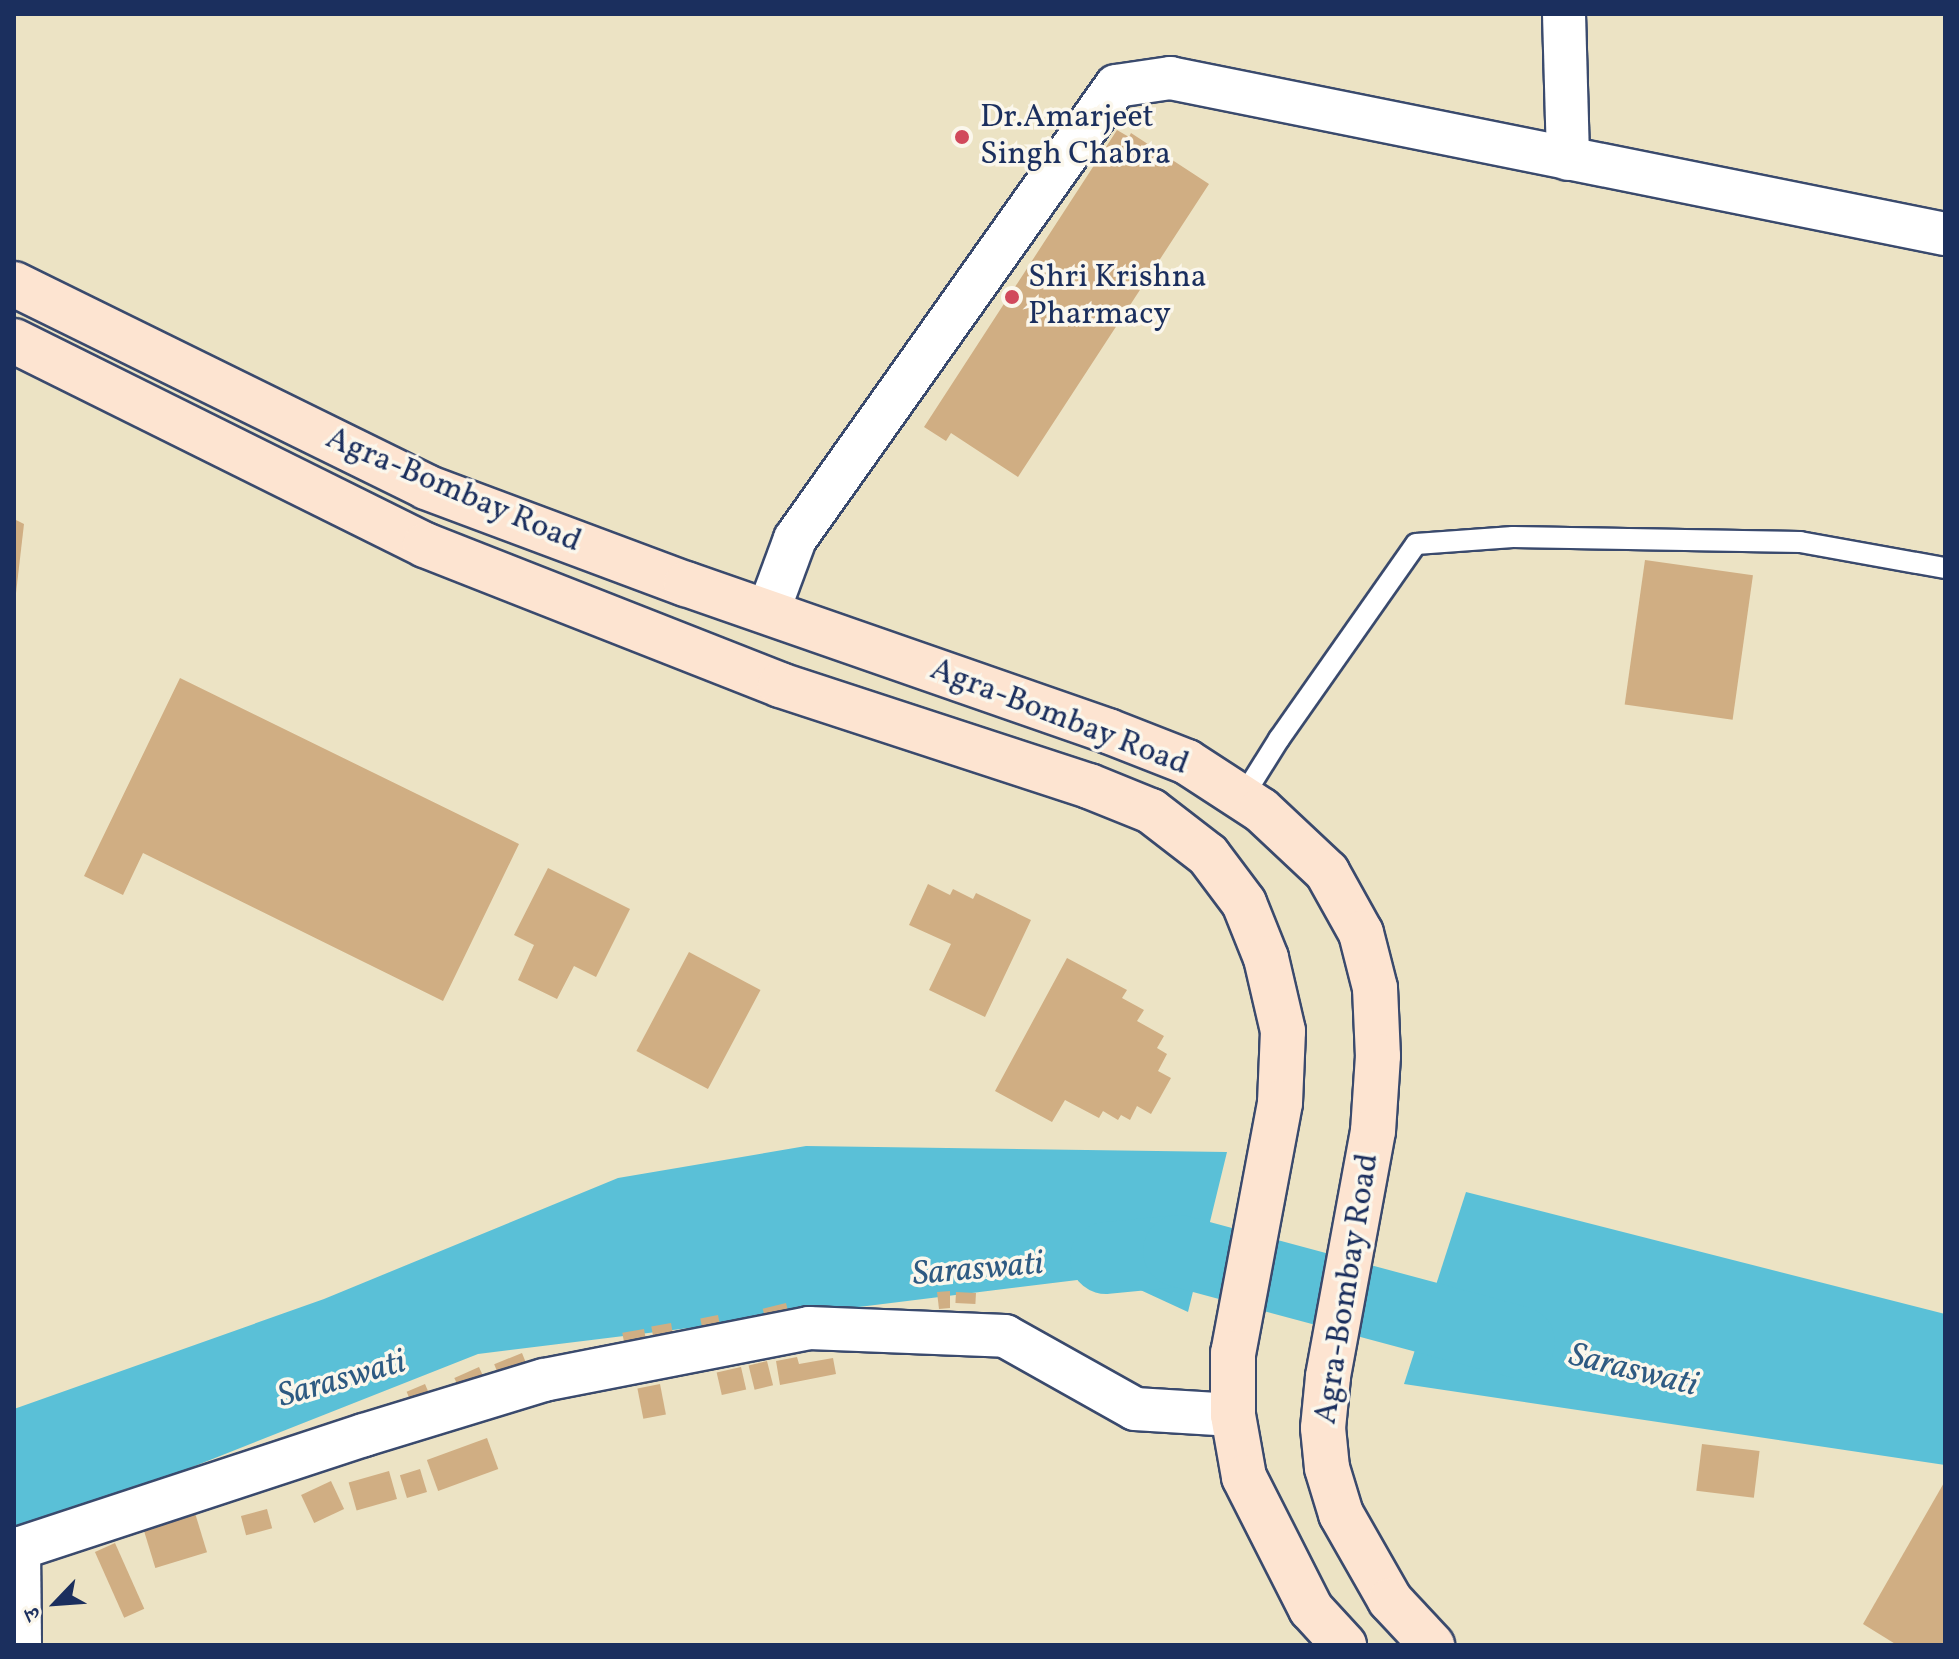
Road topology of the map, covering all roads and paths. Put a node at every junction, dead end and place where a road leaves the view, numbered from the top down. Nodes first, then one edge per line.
1 (1564, 14) edge
2 (1568, 159) junction
3 (1945, 234) edge
4 (14, 284) edge
5 (14, 341) edge
6 (1945, 568) edge
7 (686, 584) junction
8 (768, 612) junction
9 (663, 639) junction
10 (1242, 798) junction
11 (1233, 1415) junction
12 (17, 1549) edge
13 (20, 1645) edge
14 (1344, 1645) edge
15 (1432, 1645) edge

1 - 2 street
2 - 3 street
2 - 8 street
4 - 7 main road, Agra-Bombay Road
5 - 9 main road, Agra-Bombay Road
6 - 10 lane
7 - 8 main road, Agra-Bombay Road
7 - 9 main road
8 - 10 main road, Agra-Bombay Road
9 - 11 main road, Agra-Bombay Road
10 - 15 main road, Agra-Bombay Road
11 - 12 street
11 - 14 main road, Agra-Bombay Road
12 - 13 street

